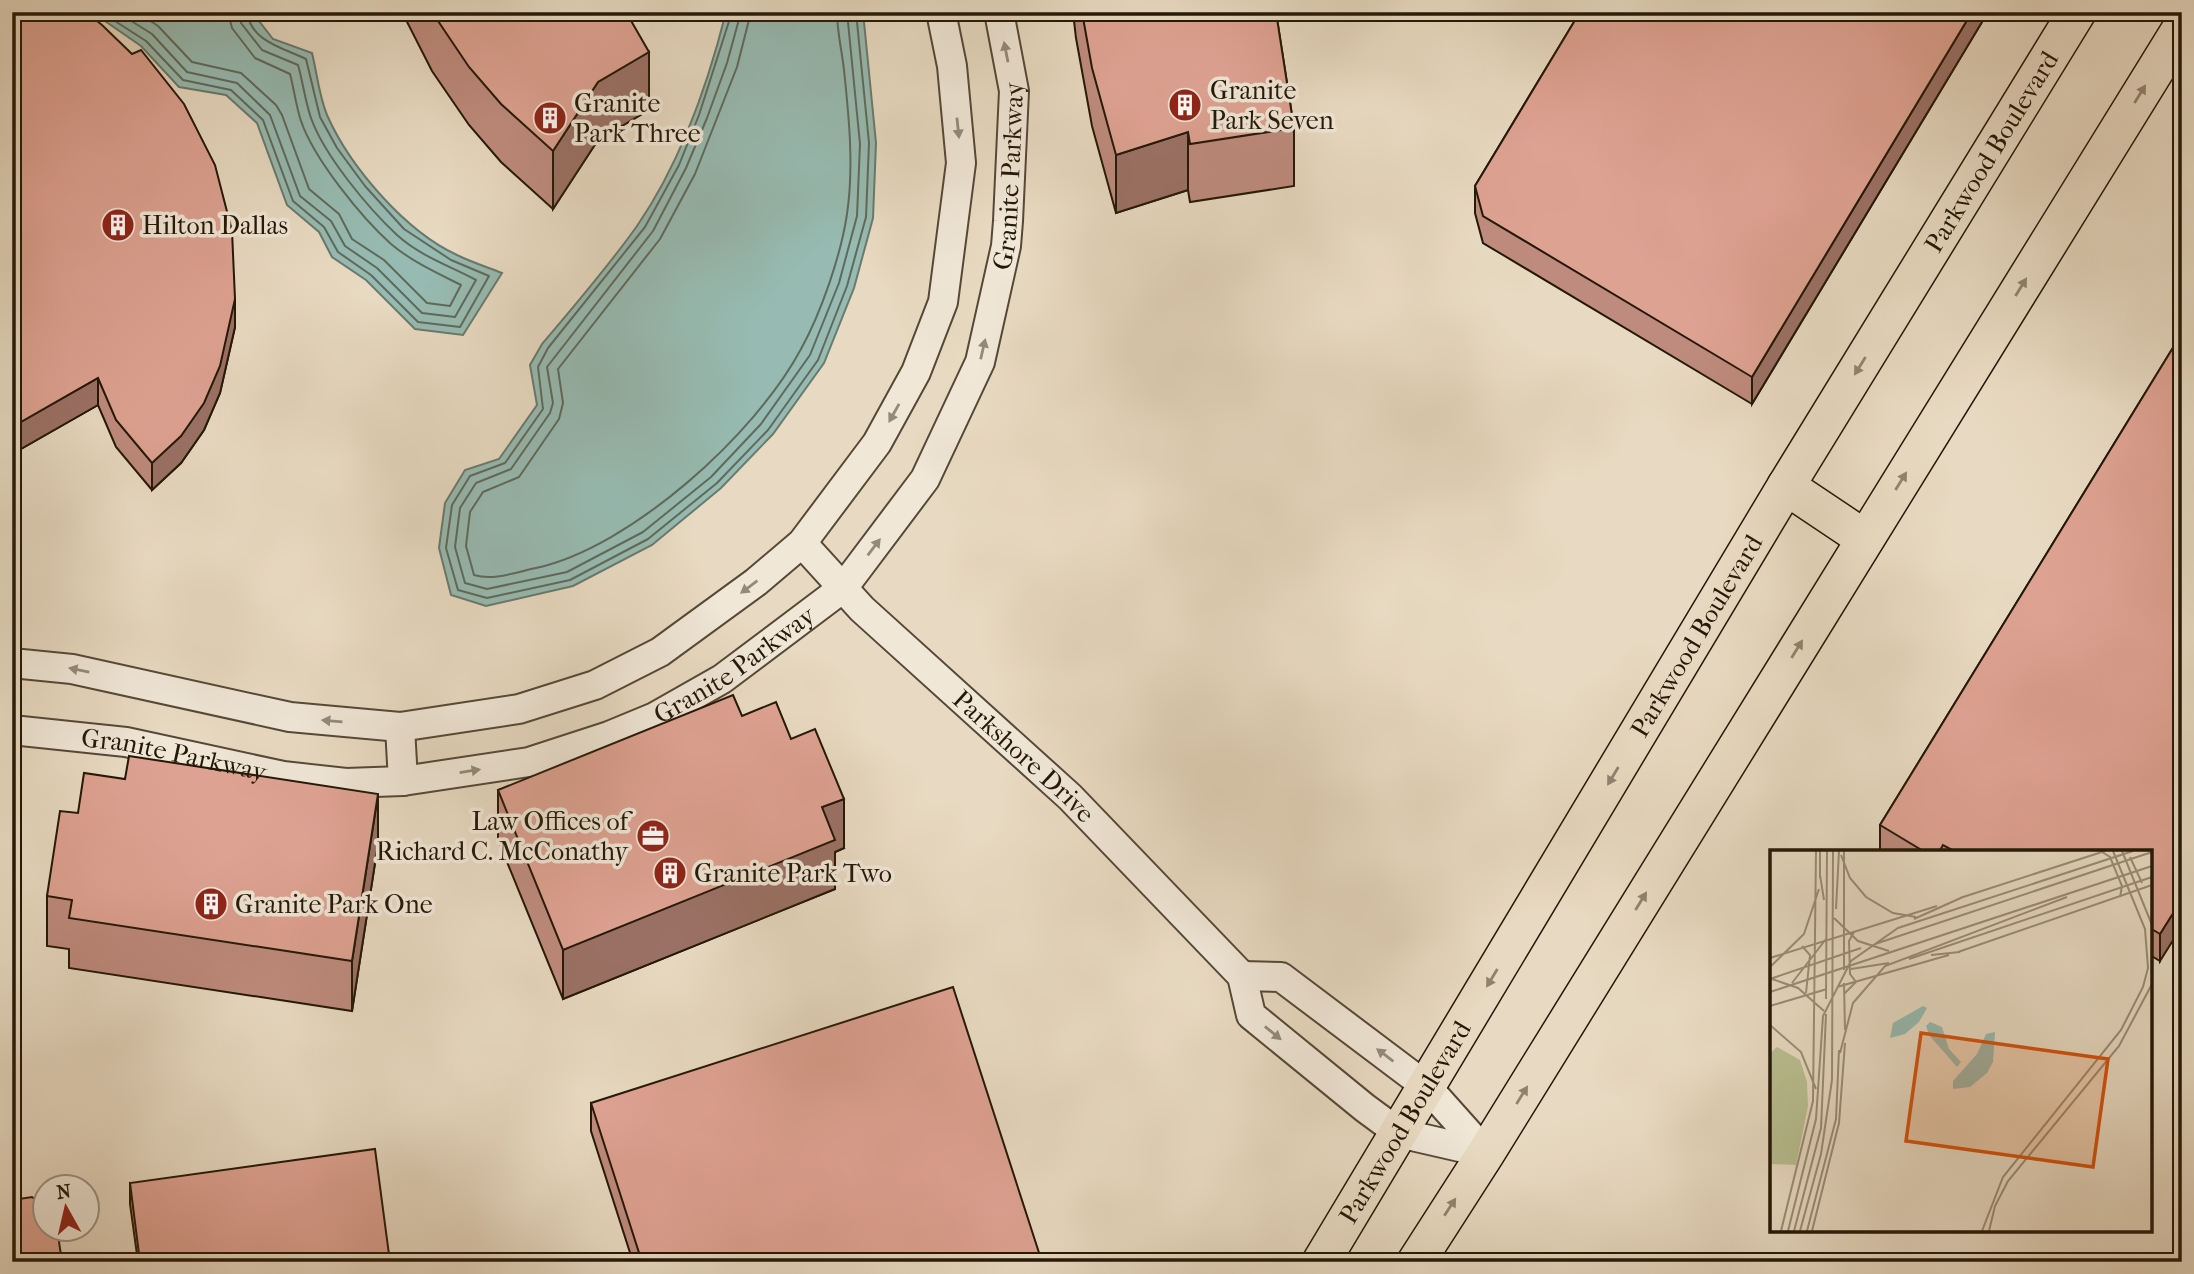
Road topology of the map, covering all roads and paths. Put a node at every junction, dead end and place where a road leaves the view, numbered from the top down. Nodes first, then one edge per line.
1 (941, 12) edge
2 (999, 12) edge
3 (2077, 12) edge
4 (2182, 27) edge
5 (1786, 486) junction
6 (1865, 539) junction
7 (802, 543) junction
8 (843, 588) junction
9 (12, 663) edge
10 (400, 727) junction
11 (12, 730) edge
12 (403, 781) junction
13 (1242, 976) junction
14 (1427, 1087) junction
15 (1399, 1133) junction
16 (1486, 1153) junction
17 (1321, 1262) edge
18 (1416, 1262) edge

1 -> 7 street, Granite Parkway
8 -> 2 street, Granite Parkway
3 -> 5 main road, Parkwood Boulevard
6 -> 4 main road
5 - 6 main road
5 -> 14 main road, Parkwood Boulevard
16 -> 6 main road
7 - 8 street, Parkshore Drive
7 -> 10 street, Granite Parkway
12 -> 8 street, Granite Parkway
8 - 13 street, Parkshore Drive
10 -> 9 street, Granite Parkway
10 - 12 street
11 - 12 street, Granite Parkway
14 -> 13 street
13 -> 15 street
14 - 15 main road, Parkwood Boulevard
14 - 16 street
15 - 16 street
15 - 17 main road, Parkwood Boulevard
18 -> 16 main road

